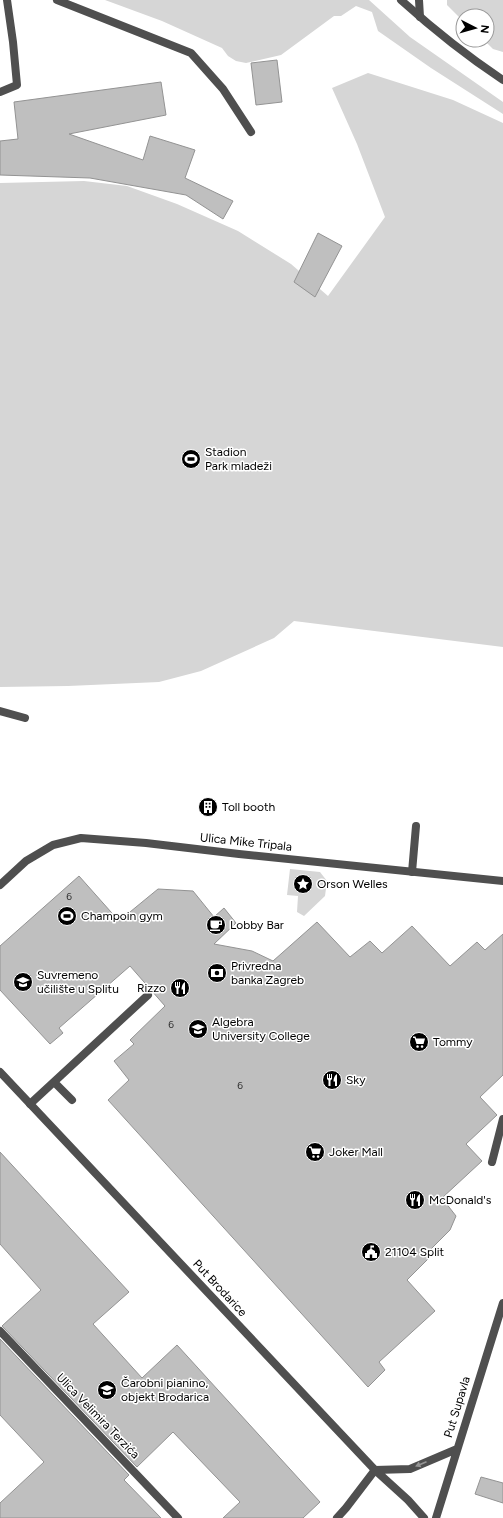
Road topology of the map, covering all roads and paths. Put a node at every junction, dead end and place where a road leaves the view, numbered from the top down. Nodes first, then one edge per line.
1 (7, 0) edge
2 (57, 0) edge
3 (401, 0) edge
4 (419, 0) edge
5 (420, 17) junction
6 (503, 80) edge
7 (0, 92) edge
8 (251, 132) dead end
9 (0, 711) edge
10 (24, 718) dead end
11 (416, 826) dead end
12 (412, 872) junction
13 (503, 881) edge
14 (0, 885) edge
15 (148, 995) dead end
16 (0, 1072) edge
17 (54, 1082) junction
18 (72, 1100) dead end
19 (30, 1104) junction
20 (503, 1119) edge
21 (492, 1162) dead end
22 (503, 1304) edge
23 (0, 1330) edge
24 (457, 1449) junction
25 (375, 1470) junction
26 (178, 1518) edge
27 (337, 1518) edge
28 (424, 1518) edge
29 (436, 1518) edge

1 - 7 street
2 - 8 street
3 - 5 street
4 - 5 street
5 - 6 street
9 - 10 street
11 - 12 street
12 - 13 street, Ulica Mike Tripala
12 - 14 street, Ulica Mike Tripala
15 - 17 street
16 - 19 street, Put Brodarice
17 - 18 street
17 - 19 street
19 - 25 street, Put Brodarice
20 - 21 street
22 - 24 street, Put Supavla
23 - 26 street, Ulica Velimira Terzića
24 -> 25 street
24 - 29 street, Put Supavla
25 - 27 street
25 - 28 street, Put Brodarice

